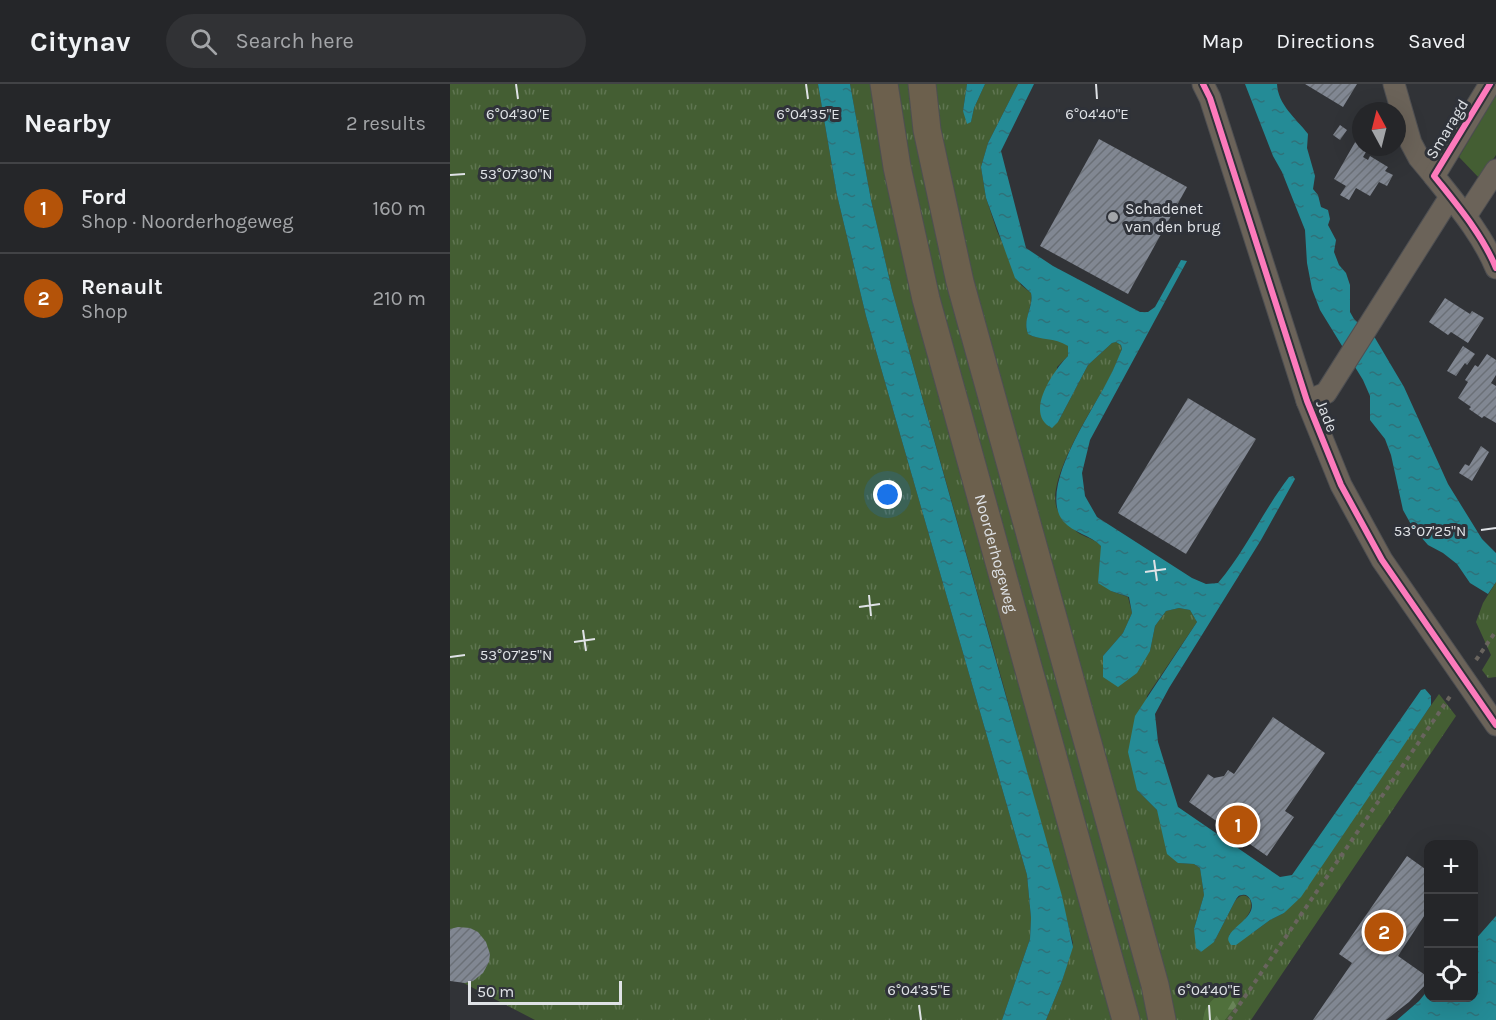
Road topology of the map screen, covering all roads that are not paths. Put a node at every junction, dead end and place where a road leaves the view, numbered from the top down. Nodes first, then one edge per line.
1 (884, 84) edge
2 (922, 84) edge
3 (1203, 84) edge
4 (1394, 84) edge
5 (1490, 84) edge
6 (1496, 170) edge
7 (1434, 176) junction
8 (1450, 197) junction
9 (1466, 216) junction
10 (1496, 268) edge
11 (1306, 401) junction
12 (1493, 710) edge
13 (1126, 1020) edge
14 (1162, 1020) edge

1 - 13 main road, Noorderhogeweg
2 - 14 main road
3 - 11 street, Jade
4 - 7 street
5 - 7 street, Smaragd
6 - 9 street
7 - 8 street, Smaragd
8 - 9 street, Smaragd
8 - 11 street
9 - 10 street, Smaragd
11 - 12 street, Jade

